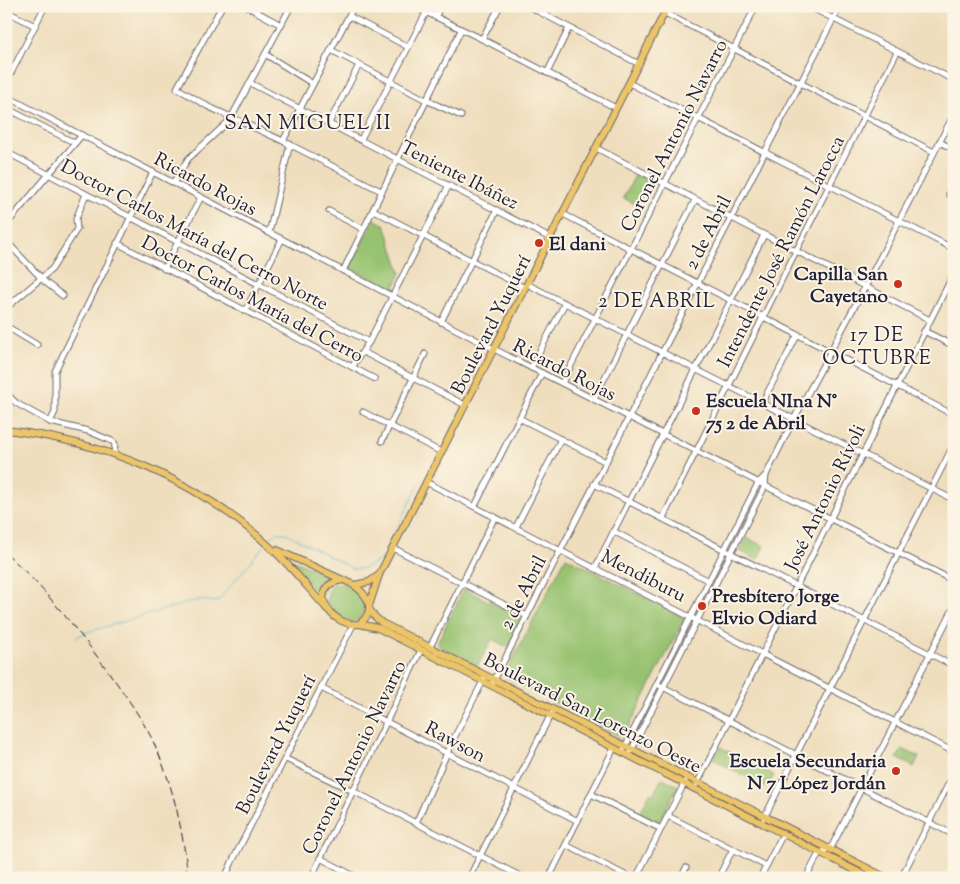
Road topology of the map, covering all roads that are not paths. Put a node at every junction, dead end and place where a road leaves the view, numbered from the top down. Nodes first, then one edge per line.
1 (45, 6) edge
2 (222, 6) edge
3 (246, 6) edge
4 (291, 6) edge
5 (354, 6) edge
6 (413, 6) edge
7 (441, 6) edge
8 (500, 6) edge
9 (528, 6) edge
10 (668, 6) edge
11 (756, 6) edge
12 (808, 6) edge
13 (840, 6) edge
14 (6, 11) edge
15 (426, 13) junction
16 (665, 13) junction
17 (349, 16) junction
18 (436, 17) junction
19 (833, 19) junction
20 (281, 25) junction
21 (35, 26) junction
22 (569, 28) junction
23 (461, 30) junction
24 (482, 39) junction
25 (408, 47) junction
26 (734, 49) junction
27 (331, 50) junction
28 (898, 52) junction
29 (265, 54) junction
30 (639, 64) junction
31 (359, 65) junction
32 (546, 72) junction
33 (954, 80) edge
34 (391, 81) junction
35 (6, 82) edge
36 (250, 83) junction
37 (629, 83) junction
38 (313, 84) junction
39 (800, 84) junction
40 (6, 96) edge
41 (426, 100) junction
42 (6, 108) edge
43 (300, 108) junction
44 (616, 108) junction
45 (954, 114) edge
46 (232, 116) junction
47 (461, 116) dead end
48 (864, 116) junction
49 (698, 118) junction
50 (329, 123) junction
51 (82, 135) junction
52 (362, 140) junction
53 (284, 141) junction
54 (939, 142) junction
55 (75, 143) junction
56 (290, 144) junction
57 (596, 148) junction
58 (954, 149) edge
59 (6, 152) edge
60 (764, 152) junction
61 (934, 152) junction
62 (397, 158) junction
63 (153, 172) junction
64 (48, 174) junction
65 (173, 182) junction
66 (665, 184) junction
67 (449, 185) junction
68 (829, 185) junction
69 (382, 191) junction
70 (86, 194) junction
71 (201, 197) junction
72 (695, 200) junction
73 (373, 210) junction
74 (497, 210) junction
75 (329, 211) dead end
76 (563, 214) junction
77 (130, 216) junction
78 (731, 218) junction
79 (899, 222) junction
80 (6, 225) edge
81 (363, 229) junction
82 (270, 233) junction
83 (764, 235) junction
84 (424, 236) junction
85 (550, 238) junction
86 (6, 240) edge
87 (282, 240) junction
88 (178, 242) junction
89 (117, 244) junction
90 (631, 249) junction
91 (954, 249) edge
92 (796, 251) junction
93 (472, 261) junction
94 (662, 265) junction
95 (164, 269) junction
96 (344, 271) junction
97 (954, 273) edge
98 (41, 278) junction
99 (698, 283) junction
100 (259, 284) junction
101 (526, 286) junction
102 (865, 287) junction
103 (63, 296) dead end
104 (393, 297) junction
105 (731, 300) junction
106 (565, 303) junction
107 (6, 308) edge
108 (245, 311) junction
109 (763, 316) junction
110 (595, 318) junction
111 (930, 320) junction
112 (441, 322) junction
113 (6, 326) edge
114 (924, 331) junction
115 (626, 334) junction
116 (798, 334) junction
117 (369, 342) junction
118 (953, 344) edge
119 (37, 345) dead end
120 (494, 349) junction
121 (830, 351) junction
122 (363, 352) junction
123 (662, 353) junction
124 (425, 354) dead end
125 (352, 367) junction
126 (531, 368) junction
127 (695, 370) junction
128 (542, 373) junction
129 (375, 379) dead end
130 (414, 379) junction
131 (562, 383) junction
132 (897, 385) junction
133 (729, 386) junction
134 (6, 393) edge
135 (594, 399) junction
136 (762, 403) junction
137 (465, 405) junction
138 (363, 412) dead end
139 (954, 415) edge
140 (629, 417) junction
141 (519, 418) junction
142 (794, 419) junction
143 (50, 422) junction
144 (390, 426) junction
145 (6, 430) edge
146 (663, 434) junction
147 (562, 439) junction
148 (382, 441) dead end
149 (954, 444) edge
150 (696, 451) junction
151 (441, 452) junction
152 (114, 454) junction
153 (862, 454) junction
154 (606, 462) junction
155 (766, 475) junction
156 (426, 482) junction
157 (758, 483) junction
158 (594, 484) junction
159 (765, 486) junction
160 (931, 489) junction
161 (954, 500) edge
162 (628, 501) junction
163 (475, 506) junction
164 (496, 517) junction
165 (663, 518) junction
166 (830, 518) junction
167 (516, 527) junction
168 (614, 531) junction
169 (270, 546) junction
170 (393, 548) junction
171 (561, 550) junction
172 (724, 550) junction
173 (899, 552) junction
174 (731, 553) junction
175 (595, 568) junction
176 (379, 575) junction
177 (344, 580) junction
178 (709, 581) junction
179 (954, 581) edge
180 (462, 583) junction
181 (354, 585) junction
182 (796, 586) junction
183 (954, 607) edge
184 (370, 608) junction
185 (326, 609) junction
186 (527, 616) junction
187 (690, 616) junction
188 (697, 619) junction
189 (864, 620) junction
190 (356, 624) junction
191 (430, 647) junction
192 (421, 650) junction
193 (763, 653) junction
194 (930, 654) junction
195 (954, 666) edge
196 (484, 678) junction
197 (493, 682) junction
198 (657, 684) junction
199 (321, 688) junction
200 (663, 688) junction
201 (830, 688) junction
202 (552, 712) junction
203 (728, 721) junction
204 (896, 721) junction
205 (387, 722) junction
206 (614, 748) junction
207 (627, 750) junction
208 (954, 752) edge
209 (447, 753) junction
210 (795, 755) junction
211 (286, 759) junction
212 (954, 774) edge
213 (686, 780) junction
214 (696, 785) junction
215 (513, 787) junction
216 (861, 788) junction
217 (353, 791) junction
218 (591, 794) junction
219 (668, 816) junction
220 (763, 819) junction
221 (578, 821) junction
222 (416, 823) junction
223 (929, 823) junction
224 (661, 829) junction
225 (783, 834) junction
226 (954, 835) edge
227 (566, 845) junction
228 (733, 849) junction
229 (830, 849) junction
230 (821, 853) junction
231 (480, 855) junction
232 (320, 858) junction
233 (766, 866) junction
234 (686, 868) dead end
235 (514, 876) edge
236 (865, 877) edge
237 (226, 878) edge
238 (311, 878) edge
239 (358, 878) edge
240 (468, 878) edge
241 (524, 878) edge
242 (549, 878) edge
243 (630, 878) edge
244 (636, 878) edge
245 (681, 878) edge
246 (718, 878) edge
247 (760, 878) edge
248 (806, 878) edge
249 (887, 878) edge
250 (901, 878) edge

1 - 21 street
2 - 46 street
3 - 20 street
4 - 20 street
5 - 17 street
6 - 15 street
7 - 18 street
8 - 24 street
9 - 22 street
10 - 16 main road, Boulevard Yuquerí
11 - 26 street, Coronel Antonio Navarro
12 - 19 street
13 - 19 street, 2 de Abril
14 - 21 street
15 - 18 street
15 - 25 street
16 - 26 street
16 - 30 main road, Boulevard Yuquerí
17 - 25 street
17 - 27 street
18 - 23 street
19 - 28 street
19 - 39 street, 2 de Abril
20 - 29 street
21 - 35 street
22 - 30 street
22 - 32 street
23 - 24 street
23 - 41 street
24 - 32 street
25 - 34 street
26 - 39 street
26 - 49 street, Coronel Antonio Navarro
27 - 31 street
27 - 38 street
28 - 33 street
28 - 48 street, Intendente José Ramón Larocca
29 - 36 street
29 - 38 street
30 - 37 main road, Boulevard Yuquerí
31 - 34 street
31 - 50 street
32 - 44 street
34 - 41 street
34 - 52 street
36 - 43 street, Teniente Ibáñez
36 - 46 street
37 - 44 main road, Boulevard Yuquerí
37 - 49 street
38 - 43 street
39 - 48 street
39 - 60 street, 2 de Abril
40 - 51 street, Ricardo Rojas
41 - 47 street
41 - 62 street
42 - 55 street
43 - 50 street, Teniente Ibáñez
43 - 53 street
44 - 57 main road, Boulevard Yuquerí
45 - 54 street
46 - 53 street
46 - 65 street
48 - 61 street
48 - 68 street, Intendente José Ramón Larocca
49 - 60 street
49 - 66 street, Coronel Antonio Navarro
50 - 52 street, Teniente Ibáñez
51 - 55 street
51 - 63 street, Ricardo Rojas
52 - 62 street, Teniente Ibáñez
53 - 56 street
54 - 58 street
54 - 61 street
55 - 64 street
56 - 69 street
56 - 82 street
57 - 66 street
57 - 76 main road, Boulevard Yuquerí
59 - 64 street, Doctor Carlos María del Cerro Norte
60 - 68 street
60 - 78 street, 2 de Abril
61 - 79 street
62 - 67 street, Teniente Ibáñez
62 - 69 street
63 - 65 street, Ricardo Rojas
63 - 77 street
64 - 70 street, Doctor Carlos María del Cerro Norte
64 - 80 street
65 - 71 street, Ricardo Rojas
66 - 72 street
66 - 90 street, Coronel Antonio Navarro
67 - 74 street, Teniente Ibáñez
67 - 84 street
68 - 79 street
68 - 92 street, Intendente José Ramón Larocca
69 - 73 street
70 - 77 street, Doctor Carlos María del Cerro Norte
70 - 98 street
71 - 82 street, Ricardo Rojas
71 - 88 street
72 - 78 street
72 - 94 street
73 - 81 street
73 - 84 street
74 - 85 street, Teniente Ibáñez
74 - 93 street
75 - 81 street
76 - 85 main road, Boulevard Yuquerí
76 - 90 street
77 - 88 street, Doctor Carlos María del Cerro Norte
77 - 89 street
78 - 83 street
78 - 99 street, 2 de Abril
79 - 91 street
79 - 102 street
81 - 96 street
82 - 87 street, Ricardo Rojas
83 - 92 street
83 - 105 street
84 - 93 street
84 - 104 street
85 - 101 main road, Boulevard Yuquerí
86 - 98 street
87 - 96 street, Ricardo Rojas
87 - 100 street
88 - 95 street
88 - 100 street, Doctor Carlos María del Cerro Norte
89 - 95 street, Doctor Carlos María del Cerro
89 - 143 street
90 - 94 street
90 - 110 street, Coronel Antonio Navarro
92 - 102 street
92 - 109 street, Intendente José Ramón Larocca
93 - 101 street
93 - 112 street
94 - 99 street
94 - 115 street
95 - 108 street, Doctor Carlos María del Cerro
96 - 104 street, Ricardo Rojas
97 - 111 street, José Antonio Rívoli
98 - 103 street
98 - 107 street
99 - 105 street
99 - 123 street, 2 de Abril
100 - 108 street
100 - 117 street, Doctor Carlos María del Cerro Norte
101 - 106 street
101 - 120 main road, Boulevard Yuquerí
102 - 111 street
102 - 121 street
104 - 112 street, Ricardo Rojas
104 - 117 street
105 - 109 street
105 - 127 street
106 - 110 street
106 - 126 street
108 - 125 street, Doctor Carlos María del Cerro
109 - 116 street
109 - 133 street, Intendente José Ramón Larocca
110 - 115 street
110 - 131 street, Coronel Antonio Navarro
111 - 114 street, José Antonio Rívoli
112 - 120 street, Ricardo Rojas
113 - 119 street
114 - 118 street
114 - 132 street, José Antonio Rívoli
115 - 123 street
115 - 135 street
116 - 121 street
116 - 136 street
117 - 122 street
120 - 126 street, Ricardo Rojas
120 - 137 main road, Boulevard Yuquerí
121 - 132 street
121 - 142 street
122 - 125 street
122 - 130 street, Doctor Carlos María del Cerro
123 - 127 street
123 - 140 street, 2 de Abril
124 - 130 street
125 - 129 street, Doctor Carlos María del Cerro
126 - 128 street, Ricardo Rojas
127 - 133 street
127 - 146 street
128 - 131 street, Ricardo Rojas
128 - 141 street
130 - 137 street, Doctor Carlos María del Cerro
130 - 144 street
131 - 135 street, Ricardo Rojas
132 - 139 street
132 - 153 street, José Antonio Rívoli
133 - 136 street
133 - 150 street, Intendente José Ramón Larocca
134 - 143 street
135 - 140 street, Ricardo Rojas
136 - 142 street
137 - 151 main road, Boulevard Yuquerí
138 - 144 street
140 - 146 street, Ricardo Rojas
140 - 154 street, 2 de Abril
141 - 147 street
141 - 163 street
142 - 153 street
142 - 155 street
143 - 152 street
144 - 148 street
144 - 151 street
145 - 152 main road
146 - 150 street, Ricardo Rojas
146 - 162 street
147 - 154 street
147 - 167 street
149 - 160 street
150 - 157 street, Ricardo Rojas
150 - 165 street, Intendente José Ramón Larocca
151 - 156 main road, Boulevard Yuquerí
152 - 169 main road
153 - 160 street
153 - 166 street, José Antonio Rívoli
154 - 158 street, 2 de Abril
155 - 157 street
155 - 159 street
156 - 163 street, Mendiburu
156 - 170 main road, Boulevard Yuquerí
157 - 159 street, Ricardo Rojas
157 - 172 street
158 - 162 street
158 - 171 street, 2 de Abril
159 - 166 street, Ricardo Rojas
159 - 174 street
160 - 161 street
160 - 173 street
162 - 165 street
162 - 168 street
163 - 164 street, Mendiburu
164 - 167 street, Mendiburu
164 - 180 street, Coronel Antonio Navarro
165 - 172 street
166 - 173 street, Ricardo Rojas
166 - 182 street, José Antonio Rívoli
167 - 171 street, Mendiburu
168 - 175 street
168 - 178 street
169 - 177 main road
169 - 185 main road
170 - 176 main road, Boulevard Yuquerí
170 - 180 street
171 - 175 street, Mendiburu
171 - 186 street, 2 de Abril
172 - 174 street
172 - 178 street
173 - 179 street, Ricardo Rojas
173 - 189 street
174 - 182 street
174 - 188 street
175 - 187 street, Mendiburu
176 - 181 main road
176 - 184 main road, Boulevard Yuquerí
177 - 181 main road
177 - 185 main road
178 - 187 street
180 - 186 street
180 - 191 street, Coronel Antonio Navarro
181 - 184 main road
182 - 189 street
182 - 193 street, José Antonio Rívoli
183 - 194 street
184 - 190 main road
184 - 191 main road, Boulevard San Lorenzo Oeste
185 - 190 main road
186 - 197 street, 2 de Abril
187 - 188 street, Mendiburu
187 - 198 street
188 - 193 street, Mendiburu
188 - 200 street
189 - 194 street
189 - 201 street
190 - 192 main road, Boulevard San Lorenzo Oeste
190 - 199 street, Boulevard Yuquerí
191 - 196 main road, Boulevard San Lorenzo Oeste
192 - 196 main road, Boulevard San Lorenzo Oeste
192 - 205 street, Coronel Antonio Navarro
193 - 201 street, Mendiburu
193 - 203 street, José Antonio Rívoli
194 - 195 street
194 - 204 street
196 - 197 main road, Boulevard San Lorenzo Oeste
196 - 209 street
197 - 202 main road, Boulevard San Lorenzo Oeste
198 - 200 street
198 - 207 street
199 - 205 street, Rawson
199 - 211 street, Boulevard Yuquerí
200 - 203 street
200 - 207 street
201 - 204 street, Mendiburu
201 - 210 street
202 - 206 main road, Boulevard San Lorenzo Oeste
202 - 207 main road, Boulevard San Lorenzo Oeste
202 - 215 street
203 - 210 street
203 - 214 street, José Antonio Rívoli
204 - 208 street, Mendiburu
204 - 216 street
205 - 209 street, Rawson
205 - 217 street, Coronel Antonio Navarro
206 - 207 main road, Boulevard San Lorenzo Oeste
206 - 218 street
207 - 213 main road, Boulevard San Lorenzo Oeste
209 - 215 street, Rawson
209 - 222 street
210 - 216 street
210 - 220 street
211 - 217 street
211 - 237 street, Boulevard Yuquerí
212 - 223 street
213 - 214 main road, Boulevard San Lorenzo Oeste
213 - 219 street
214 - 220 main road, Boulevard San Lorenzo Oeste
215 - 221 street, Rawson
215 - 231 street
216 - 223 street
216 - 229 street
217 - 222 street
217 - 232 street, Coronel Antonio Navarro
218 - 221 street
218 - 224 street
219 - 224 street
219 - 228 street
220 - 225 main road, Boulevard San Lorenzo Oeste
220 - 229 main road, Boulevard San Lorenzo Oeste
221 - 227 street
222 - 231 street
223 - 226 street
223 - 250 street
224 - 244 street
225 - 230 main road, Boulevard San Lorenzo Oeste
225 - 233 street
227 - 242 street
227 - 243 street
228 - 233 street
228 - 246 street
229 - 230 street
229 - 249 main road, Boulevard San Lorenzo Oeste
230 - 236 main road, Boulevard San Lorenzo Oeste
230 - 248 street
231 - 235 street
231 - 240 street
232 - 238 street, Coronel Antonio Navarro
232 - 239 street
233 - 247 street
234 - 245 street
235 - 241 street

